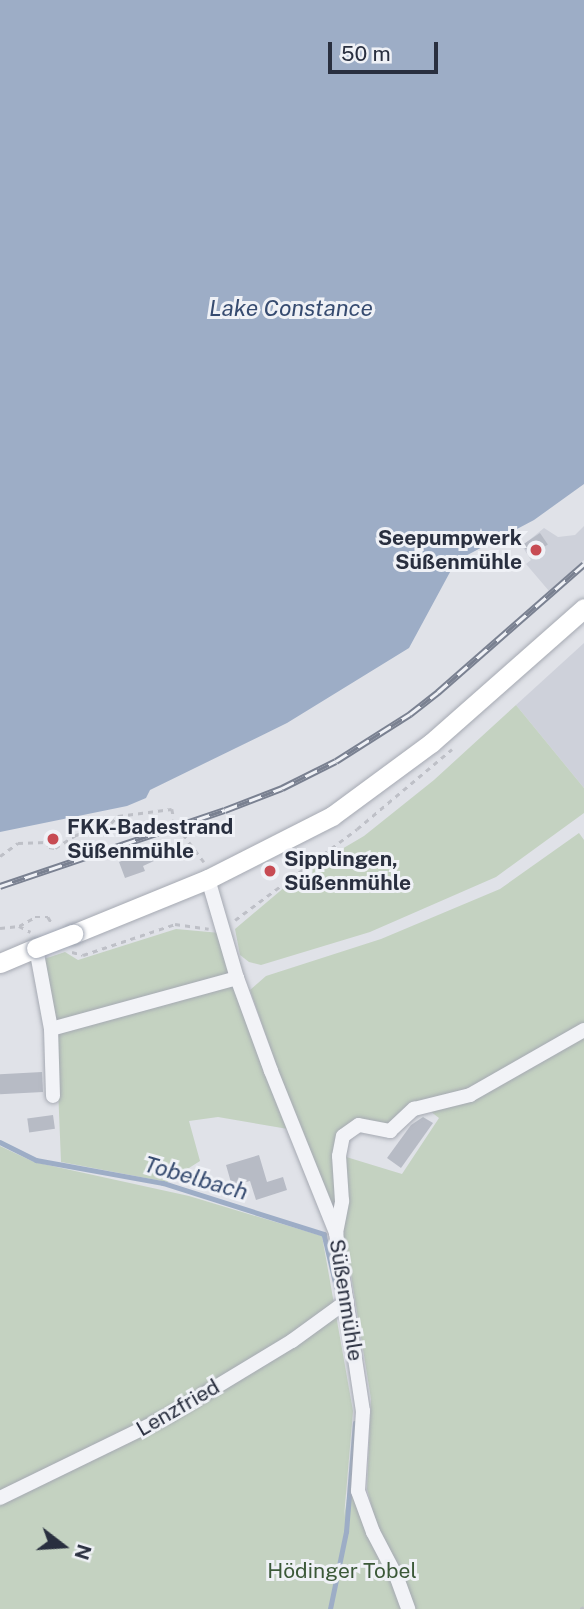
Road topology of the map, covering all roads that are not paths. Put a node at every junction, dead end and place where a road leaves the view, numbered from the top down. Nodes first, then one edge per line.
1 (584, 608) edge
2 (208, 879) junction
3 (34, 941) junction
4 (0, 963) edge
5 (237, 978) junction
6 (51, 1029) junction
7 (584, 1030) edge
8 (53, 1096) dead end
9 (336, 1233) junction
10 (347, 1301) junction
11 (0, 1498) edge
12 (408, 1607) edge

1 - 2 main road
2 - 3 main road, bridge
2 - 5 street, Süßenmühle
3 - 4 main road
3 - 6 street
5 - 6 street
5 - 9 street, Süßenmühle
6 - 8 street
7 - 9 street
9 - 10 street, Süßenmühle
10 - 11 street, Lenzfried
10 - 12 street, Süßenmühle

